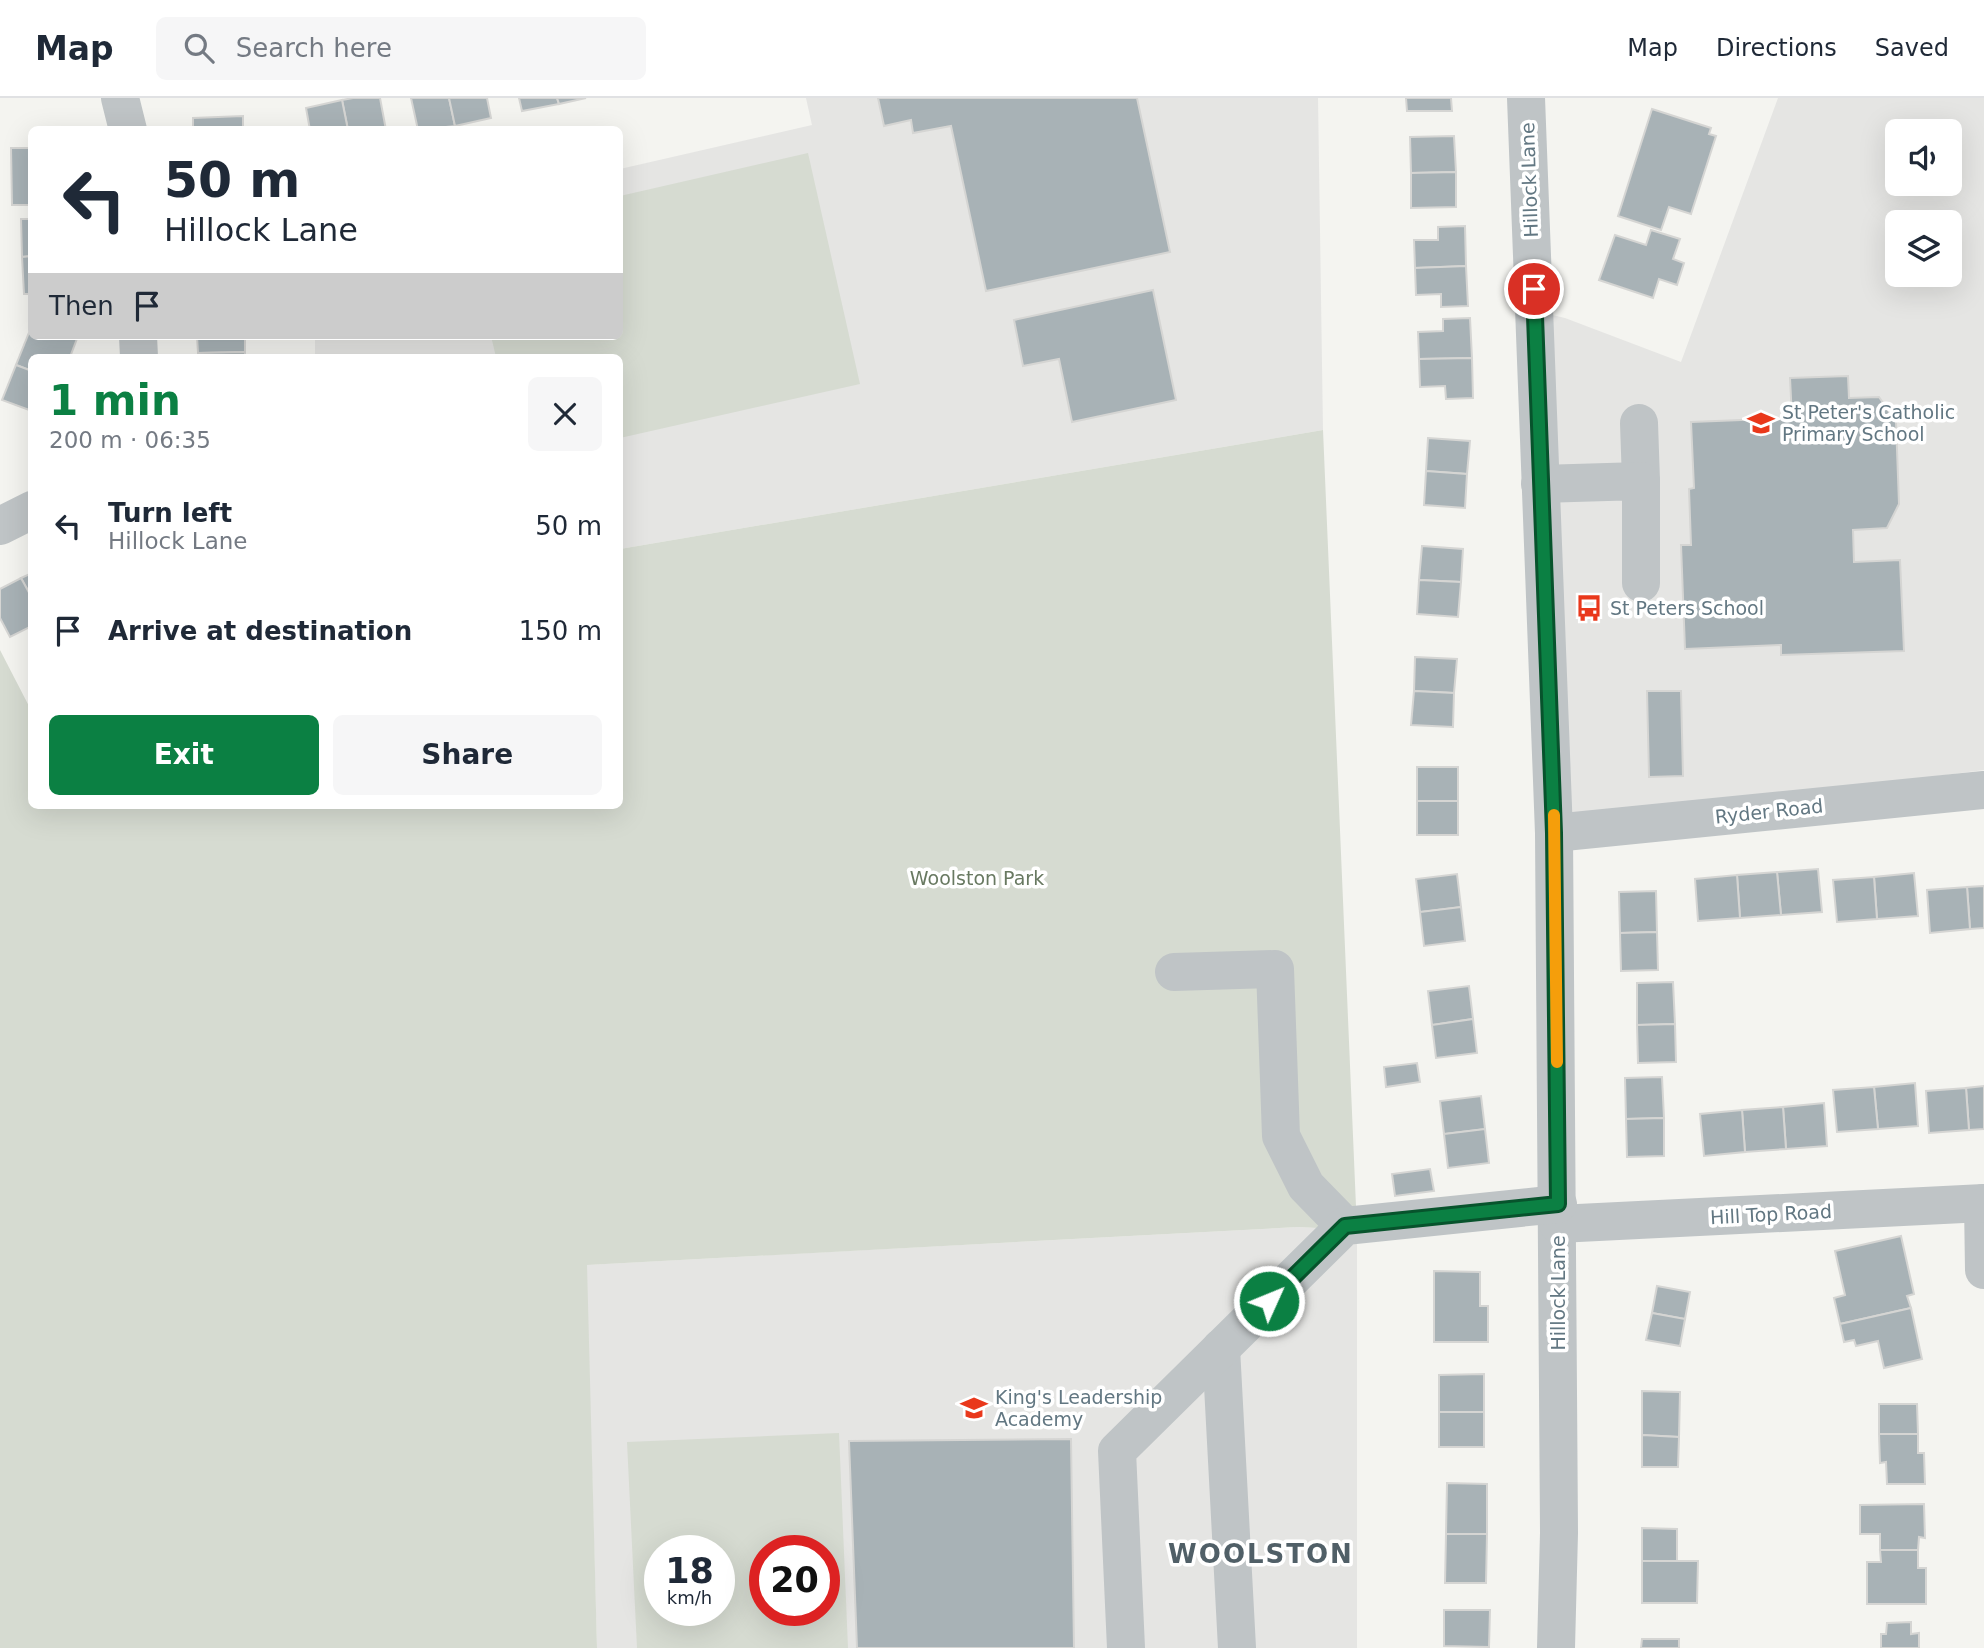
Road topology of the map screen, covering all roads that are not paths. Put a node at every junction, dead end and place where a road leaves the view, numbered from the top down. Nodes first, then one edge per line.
1 (1526, 98) edge
2 (1639, 423) dead end
3 (1641, 481) junction
4 (1539, 484) junction
5 (28, 512) edge
6 (0, 526) edge
7 (1642, 583) dead end
8 (1984, 790) edge
9 (1554, 833) junction
10 (1174, 972) dead end
11 (1983, 1203) edge
12 (1558, 1214) junction
13 (1345, 1226) junction
14 (1984, 1270) edge
15 (1221, 1348) junction
16 (1126, 1648) edge
17 (1237, 1648) edge
18 (1556, 1648) edge

1 - 4 street, Hillock Lane
2 - 3 street
3 - 4 street
3 - 7 street
4 - 9 street, Hillock Lane
5 - 6 street
8 - 9 street, Ryder Road
9 - 12 street, Hillock Lane
10 - 13 street
11 - 12 street, Hill Top Road
11 - 14 street
12 - 13 street, Hill Top Road
12 - 18 street, Hillock Lane
13 - 15 street
15 - 16 street
15 - 17 street

